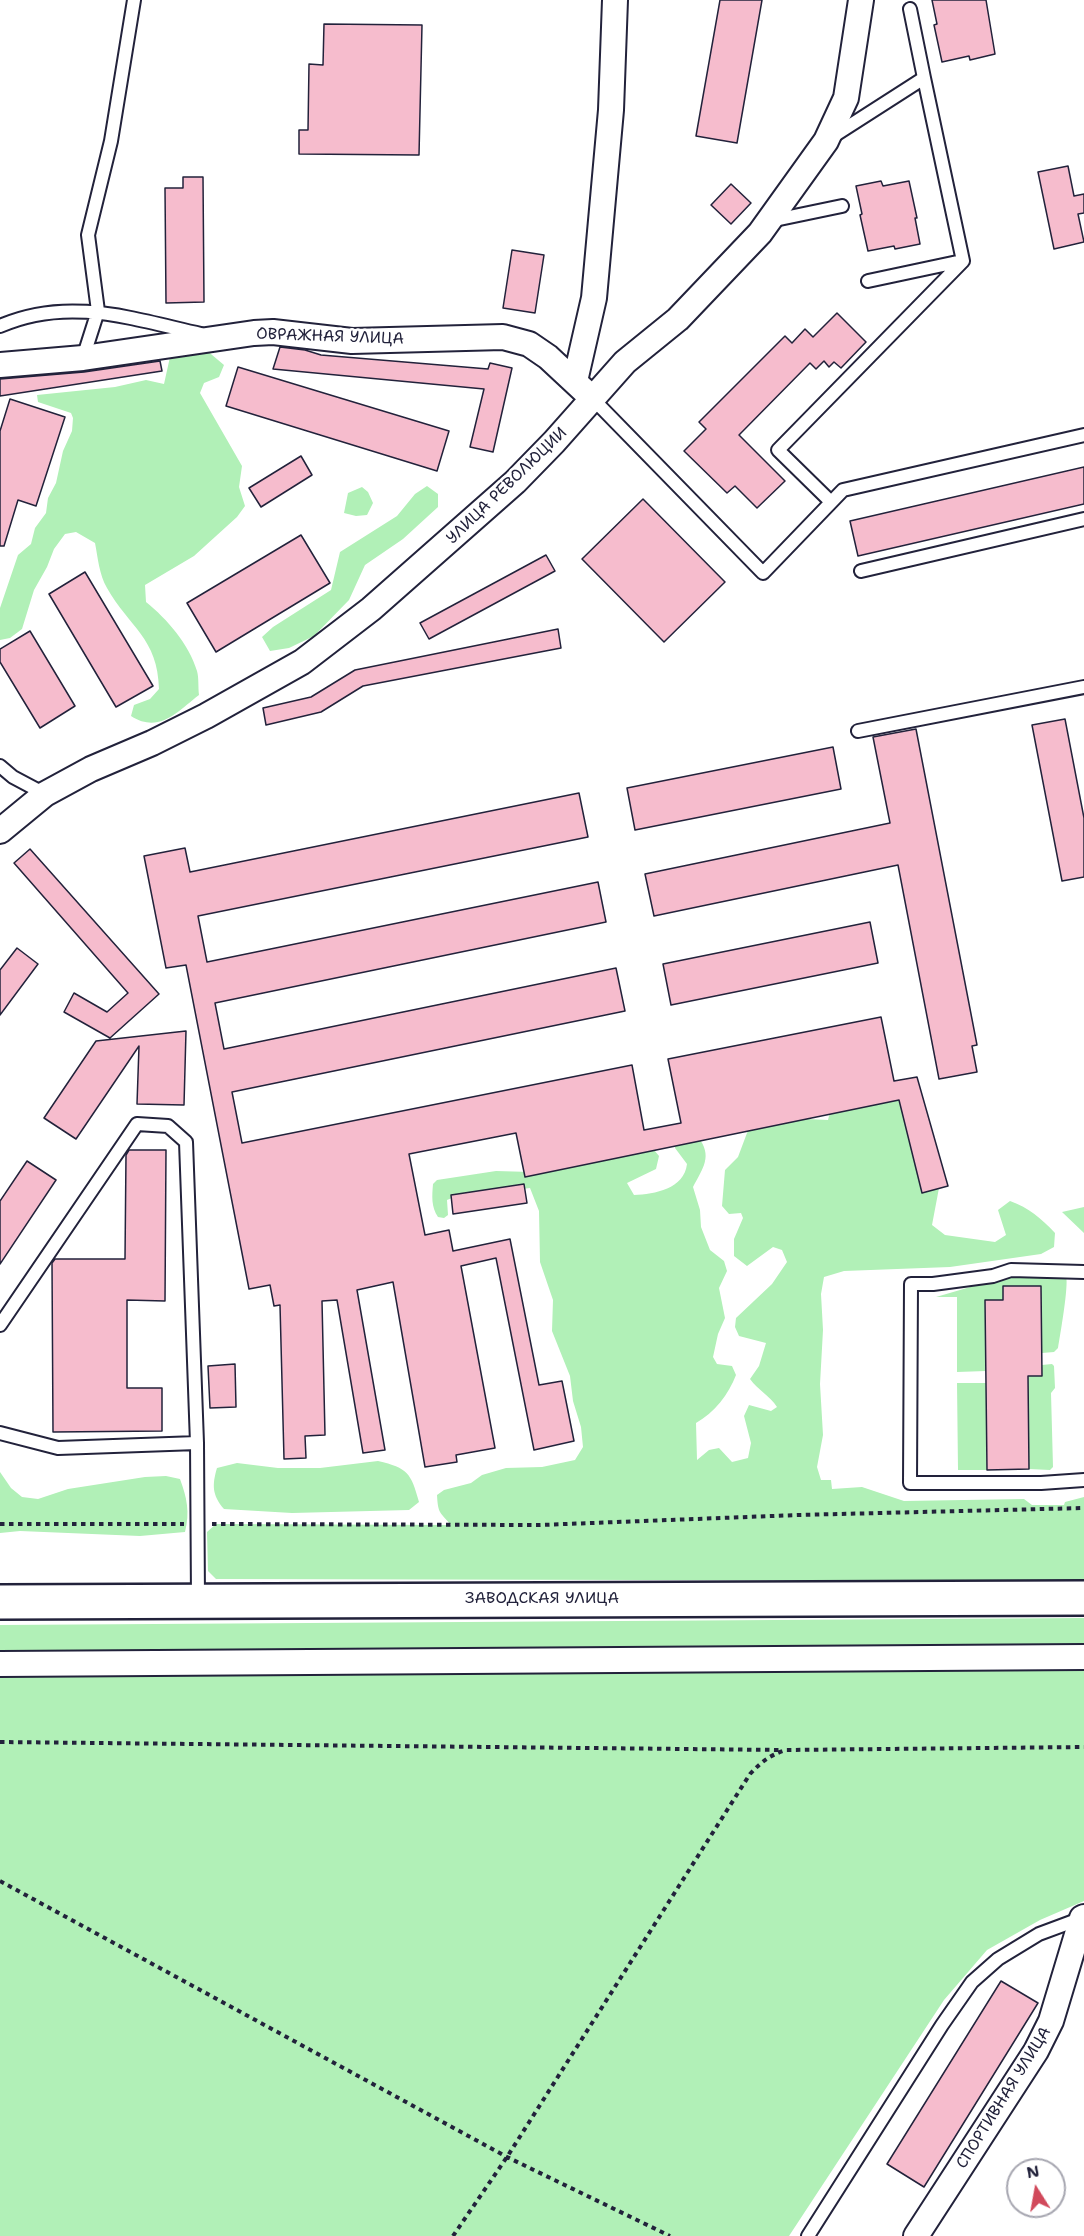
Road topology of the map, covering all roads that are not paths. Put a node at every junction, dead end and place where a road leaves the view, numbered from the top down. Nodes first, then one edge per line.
1 (134, 0) edge
2 (615, 0) edge
3 (861, 0) edge
4 (910, 9) dead end
5 (924, 78) junction
6 (826, 141) junction
7 (842, 206) dead end
8 (769, 221) junction
9 (963, 261) junction
10 (868, 281) dead end
11 (98, 311) junction
12 (0, 326) edge
13 (215, 337) junction
14 (83, 358) junction
15 (0, 365) edge
16 (575, 381) junction
17 (592, 398) junction
18 (1084, 435) edge
19 (831, 502) junction
20 (1084, 519) edge
21 (861, 571) dead end
22 (1084, 687) edge
23 (858, 731) dead end
24 (0, 766) edge
25 (45, 794) junction
26 (0, 831) edge
27 (1084, 1272) edge
28 (0, 1325) edge
29 (0, 1433) edge
30 (197, 1443) junction
31 (1084, 1480) edge
32 (1084, 1598) edge
33 (198, 1601) junction
34 (0, 1602) edge
35 (1084, 1657) edge
36 (0, 1664) edge
37 (1083, 1918) edge
38 (808, 2236) edge
39 (916, 2236) edge

1 - 11 lane
2 - 16 street
3 - 6 street, УЛИЦА РЕВОЛЮЦИИ
4 - 5 lane
5 - 6 lane
5 - 9 lane
6 - 8 street, УЛИЦА РЕВОЛЮЦИИ
7 - 8 lane
8 - 17 street, УЛИЦА РЕВОЛЮЦИИ
9 - 10 lane
9 - 19 lane
11 - 12 lane
11 - 13 lane
11 - 14 lane
13 - 14 street, ОВРАЖНАЯ УЛИЦА
13 - 16 street, ОВРАЖНАЯ УЛИЦА
14 - 15 street, ОВРАЖНАЯ УЛИЦА
16 - 17 street, ОВРАЖНАЯ УЛИЦА
17 - 19 lane
17 - 25 street, УЛИЦА РЕВОЛЮЦИИ
18 - 19 lane
20 - 21 lane
22 - 23 lane
24 - 25 lane
25 - 26 street, УЛИЦА РЕВОЛЮЦИИ
27 - 31 lane
28 - 30 lane
29 - 30 lane
30 - 33 lane
32 - 33 main road, ЗАВОДСКАЯ УЛИЦА
33 - 34 main road, ЗАВОДСКАЯ УЛИЦА
35 - 36 street
37 - 38 lane
37 - 39 street, СПОРТИВНАЯ УЛИЦА

